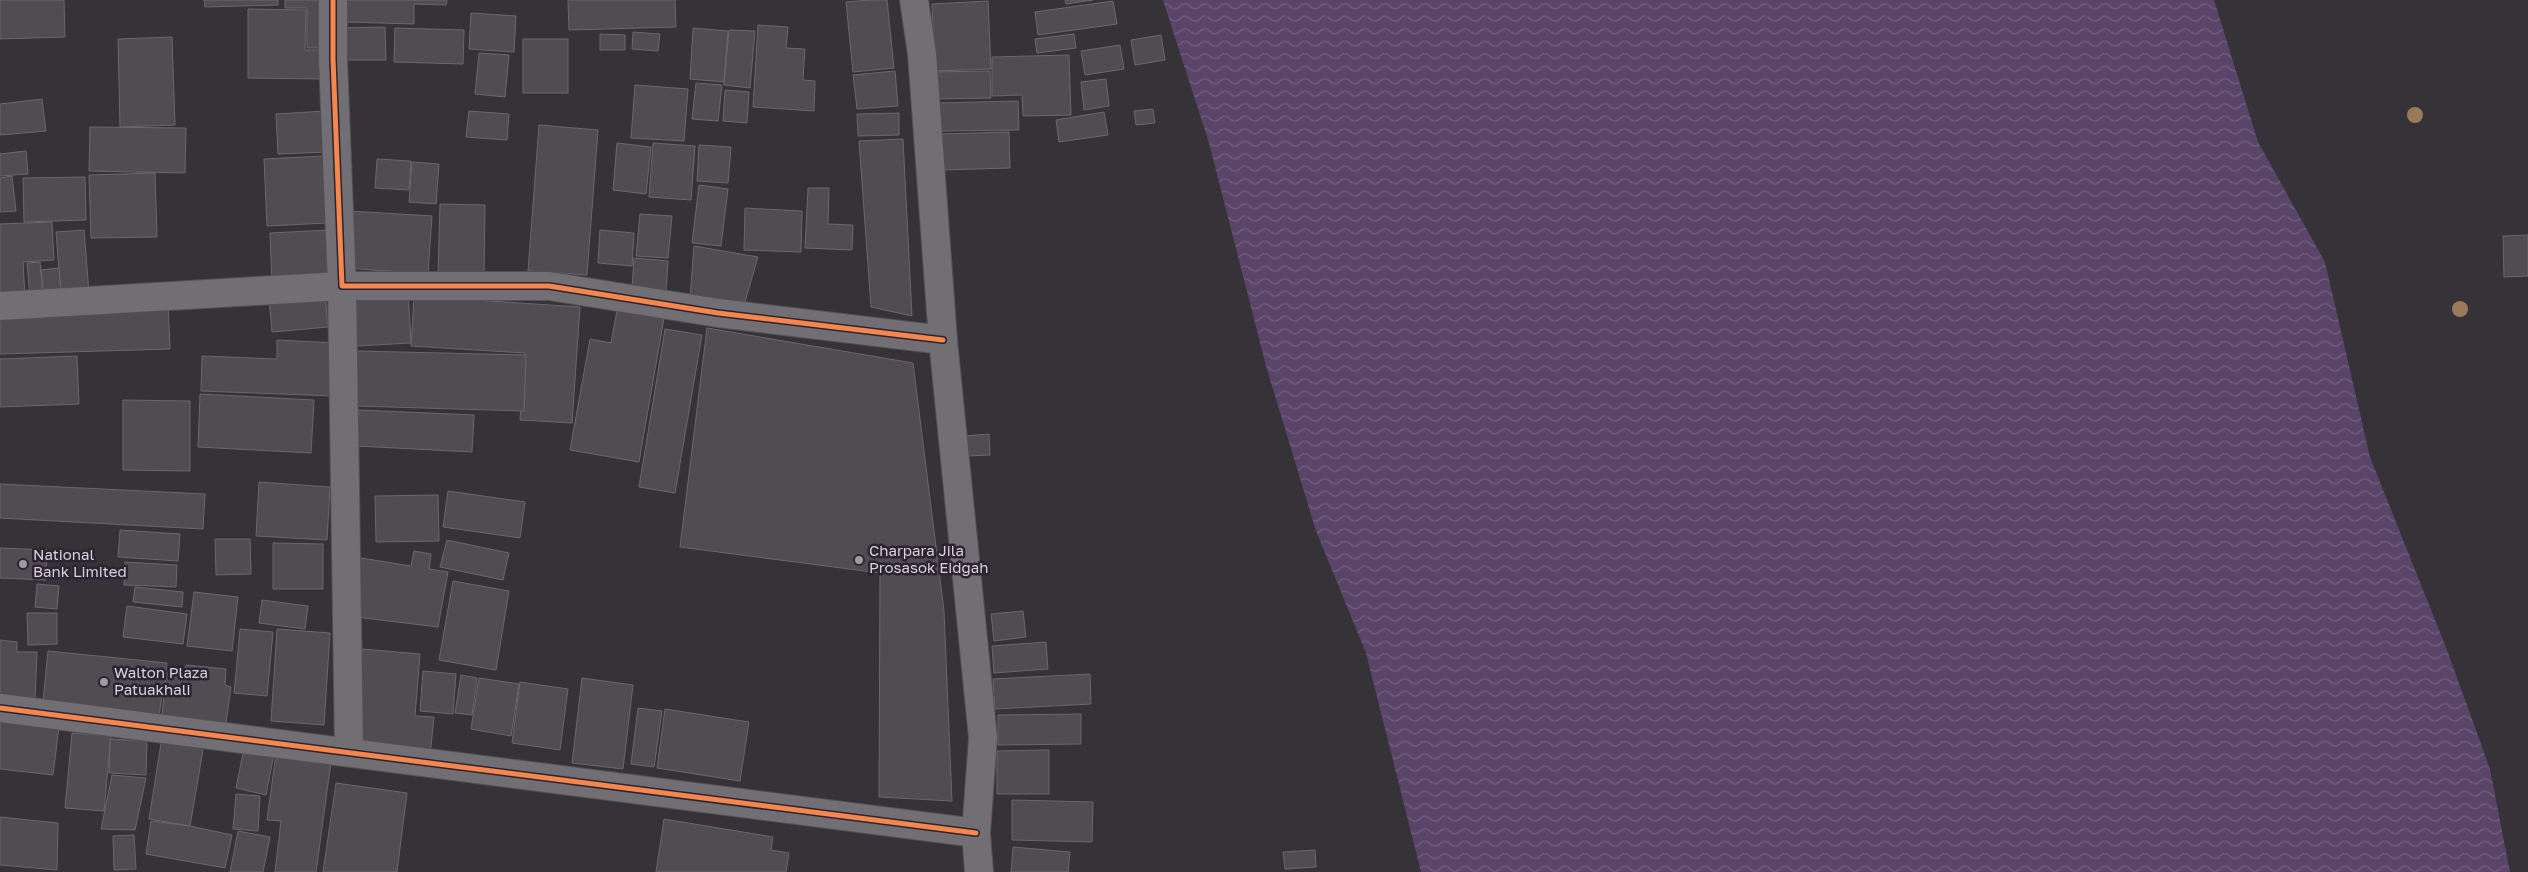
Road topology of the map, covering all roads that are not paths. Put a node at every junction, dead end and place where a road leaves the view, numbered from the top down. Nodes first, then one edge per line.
1 (333, 0) edge
2 (914, 0) edge
3 (342, 286) junction
4 (0, 306) edge
5 (944, 340) junction
6 (0, 708) edge
7 (348, 751) junction
8 (976, 833) junction
9 (979, 872) edge

1 - 3 street
2 - 5 street
3 - 4 street
3 - 5 street
3 - 7 street
5 - 8 street
6 - 7 street
7 - 8 street
8 - 9 street

